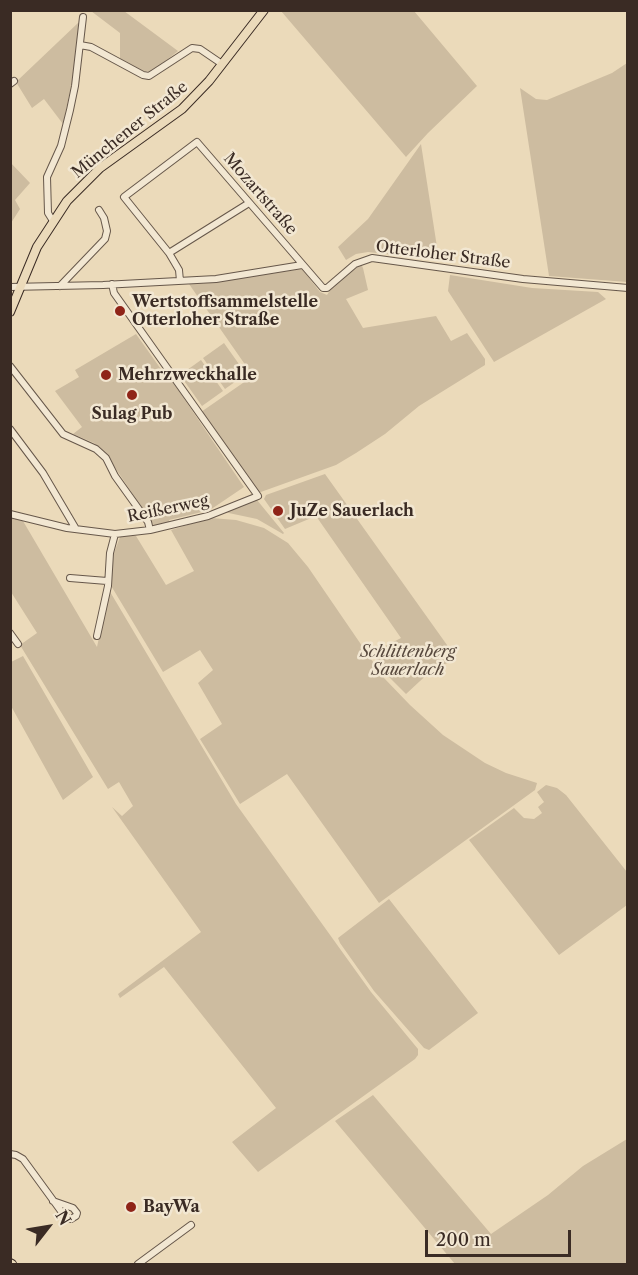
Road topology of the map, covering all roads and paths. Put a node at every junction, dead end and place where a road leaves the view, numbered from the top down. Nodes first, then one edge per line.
1 (264, 10) edge
2 (83, 17) dead end
3 (80, 45) junction
4 (222, 64) junction
5 (249, 203) junction
6 (99, 210) dead end
7 (53, 221) junction
8 (169, 254) junction
9 (302, 265) junction
10 (180, 282) junction
11 (112, 284) junction
12 (60, 286) junction
13 (10, 287) edge
14 (20, 287) junction
15 (627, 288) edge
16 (10, 312) edge
17 (10, 366) edge
18 (10, 429) edge
19 (10, 514) edge
20 (76, 530) junction
21 (150, 530) junction
22 (115, 534) junction
23 (69, 578) dead end
24 (107, 581) junction
25 (10, 633) edge
26 (97, 636) dead end
27 (18, 644) dead end
28 (10, 1154) edge
29 (53, 1201) dead end
30 (191, 1225) dead end
31 (138, 1264) edge

1 - 4 main road, Münchener Straße
2 - 3 street
3 - 4 street
3 - 7 street
4 - 7 main road, Münchener Straße
5 - 8 street
5 - 8 street, Mozartstraße
5 - 9 street, Mozartstraße
6 - 12 street
7 - 14 main road, Münchener Straße
8 - 10 street
9 - 10 street
9 - 15 street, Otterloher Straße
10 - 11 street
11 - 12 street
11 - 21 street, Reißerweg
12 - 14 street
13 - 14 street
14 - 16 main road, Münchener Straße
17 - 21 street
18 - 20 street
19 - 20 street, Reißerweg
20 - 22 street, Reißerweg
21 - 22 street, Reißerweg
22 - 24 street
23 - 24 street
24 - 26 street
25 - 27 street
28 - 29 street
30 - 31 street

